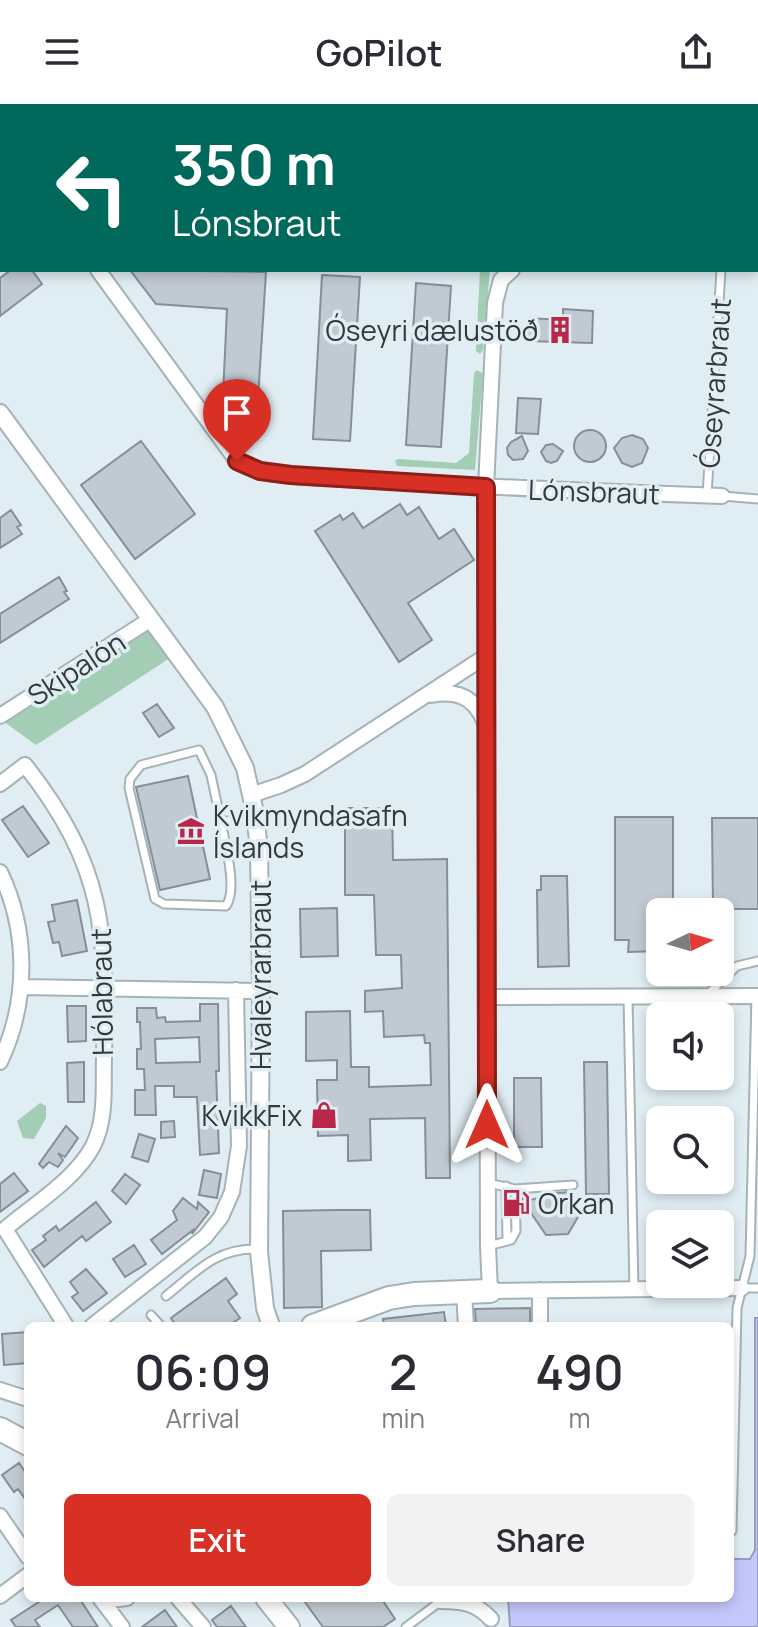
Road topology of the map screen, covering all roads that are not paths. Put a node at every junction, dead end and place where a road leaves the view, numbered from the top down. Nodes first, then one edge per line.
1 (99, 272) edge
2 (509, 272) edge
3 (721, 272) edge
4 (0, 413) edge
5 (486, 487) junction
6 (707, 496) junction
7 (722, 496) joint
8 (758, 499) edge
9 (151, 619) junction
10 (486, 656) junction
11 (423, 697) junction
12 (0, 716) edge
13 (486, 729) junction
14 (0, 784) edge
15 (251, 795) junction
16 (255, 817) junction
17 (221, 822) junction
18 (0, 872) edge
19 (758, 961) edge
20 (22, 987) junction
21 (106, 990) junction
22 (236, 990) junction
23 (261, 991) junction
24 (757, 996) edge
25 (488, 997) junction
26 (628, 997) junction
27 (705, 997) junction
28 (0, 1062) edge
29 (488, 1183) junction
30 (573, 1185) dead end
31 (506, 1186) junction
32 (515, 1189) junction
33 (507, 1240) junction
34 (488, 1246) junction
35 (259, 1249) junction
36 (742, 1288) junction
37 (758, 1288) edge
38 (634, 1289) junction
39 (540, 1290) junction
40 (490, 1291) junction
41 (464, 1292) junction
42 (166, 1296) dead end
43 (151, 1315) dead end
44 (63, 1322) edge
45 (97, 1322) edge
46 (157, 1322) edge
47 (270, 1322) edge
48 (324, 1322) edge
49 (466, 1322) edge
50 (540, 1322) edge
51 (0, 1390) edge
52 (24, 1398) edge
53 (0, 1429) edge
54 (0, 1441) edge
55 (24, 1442) edge
56 (734, 1442) edge
57 (24, 1444) edge
58 (0, 1516) edge
59 (24, 1551) edge
60 (24, 1578) edge
61 (0, 1596) edge
62 (103, 1602) edge
63 (181, 1602) edge
64 (269, 1602) edge
65 (281, 1602) edge
66 (436, 1602) edge
67 (467, 1602) edge
68 (491, 1619) dead end
69 (122, 1627) edge
70 (203, 1627) edge
71 (289, 1627) edge
72 (300, 1627) edge
73 (406, 1627) edge

1 - 5 street, Lónsbraut
2 - 5 street
3 - 6 lane, Óseyrarbraut
4 - 9 street, Hvaleyrarbraut
5 - 6 street, Lónsbraut
5 - 10 street
6 - 7 street, Lónsbraut
7 - 8 lane, Lónsbraut
9 - 12 street, Skipalón
9 - 15 street, Hvaleyrarbraut
10 - 11 street
10 - 13 street
11 - 13 street
11 - 15 street
13 - 25 street
14 - 21 street, Hólabraut
15 - 16 street, Hvaleyrarbraut
16 - 17 lane
16 - 23 street, Hvaleyrarbraut
17 - 17 lane
18 - 20 street
19 - 27 lane
20 - 21 street
20 - 28 street
21 - 22 street
21 - 44 street, Hólabraut
22 - 23 street
22 - 45 street
23 - 35 street, Hvaleyrarbraut
24 - 27 street
24 - 36 lane
25 - 26 street
25 - 29 street
26 - 27 street
26 - 38 lane
29 - 31 lane
29 - 34 street
30 - 32 lane
31 - 32 lane
31 - 33 lane
32 - 33 lane
33 - 34 lane
34 - 40 street
35 - 42 lane
35 - 47 street, Hvaleyrarbraut
36 - 37 lane
36 - 38 street
36 - 56 lane
38 - 39 street
39 - 40 street
39 - 50 street
40 - 41 main road
41 - 48 main road
41 - 49 street
43 - 46 lane
51 - 52 street
53 - 55 main road
54 - 57 main road
58 - 59 street
60 - 61 street
62 - 69 street
63 - 70 street
64 - 71 main road
65 - 72 main road
66 - 73 lane
67 - 68 street

